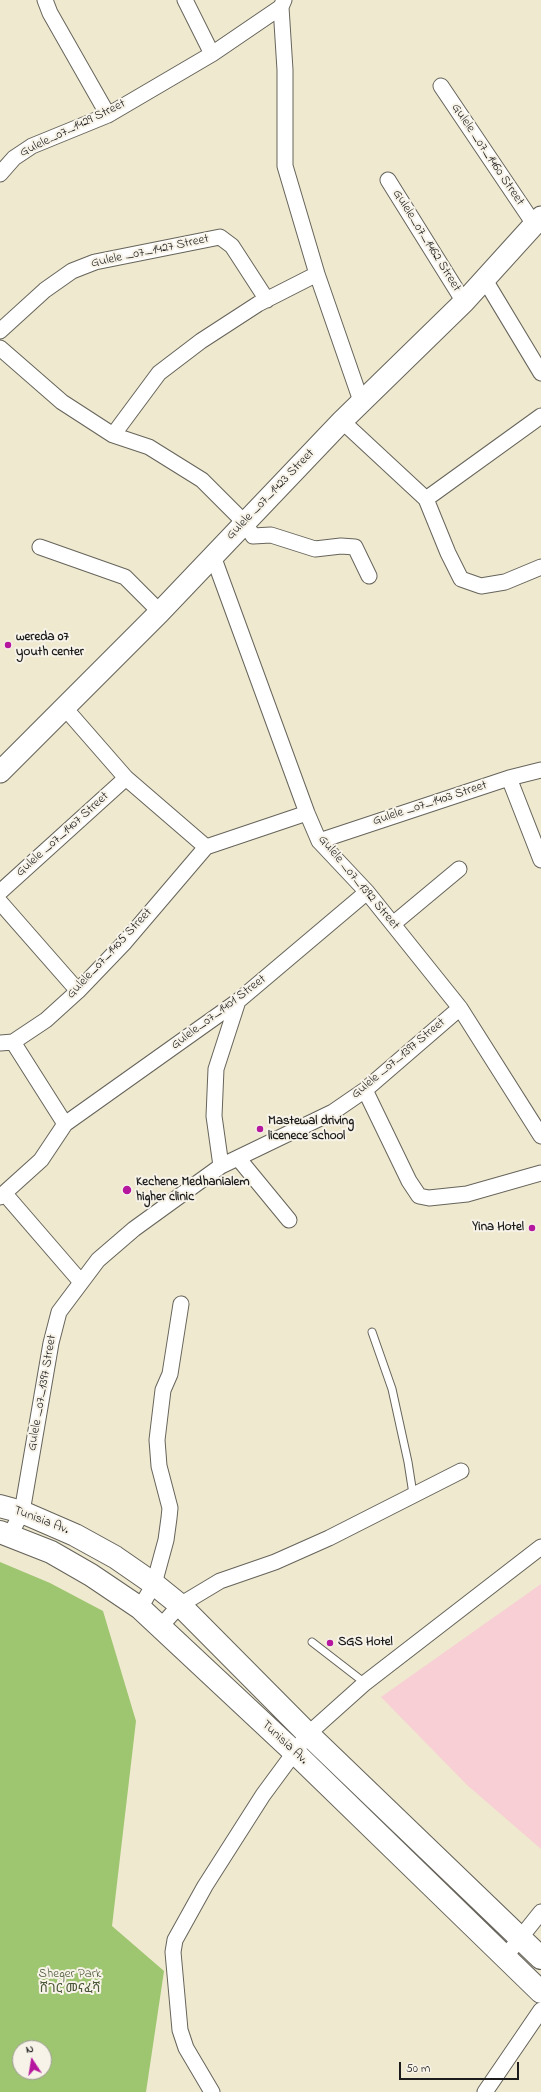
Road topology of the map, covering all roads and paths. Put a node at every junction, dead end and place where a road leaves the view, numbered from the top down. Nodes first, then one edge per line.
1 (45, 0) edge
2 (186, 0) edge
3 (282, 3) edge
4 (212, 54) junction
5 (441, 86) dead end
6 (108, 114) junction
7 (0, 174) edge
8 (388, 180) dead end
9 (537, 220) edge
10 (318, 274) junction
11 (485, 280) junction
12 (267, 300) junction
13 (464, 302) junction
14 (0, 331) edge
15 (0, 348) edge
16 (541, 373) edge
17 (361, 401) junction
18 (541, 416) edge
19 (342, 421) junction
20 (112, 435) junction
21 (426, 499) junction
22 (245, 523) junction
23 (40, 547) dead end
24 (213, 556) junction
25 (541, 567) edge
26 (369, 576) dead end
27 (160, 612) junction
28 (64, 707) junction
29 (541, 770) edge
30 (0, 772) edge
31 (126, 778) junction
32 (509, 778) junction
33 (307, 813) junction
34 (319, 841) junction
35 (206, 847) junction
36 (541, 860) edge
37 (459, 869) dead end
38 (0, 892) edge
39 (367, 892) junction
40 (0, 902) edge
41 (393, 924) junction
42 (78, 991) junction
43 (238, 1001) junction
44 (460, 1008) junction
45 (6, 1042) edge
46 (365, 1090) junction
47 (65, 1124) junction
48 (541, 1136) edge
49 (238, 1158) junction
50 (221, 1166) junction
51 (541, 1173) edge
52 (3, 1195) edge
53 (289, 1220) dead end
54 (82, 1282) junction
55 (181, 1304) dead end
56 (372, 1332) dead end
57 (461, 1471) dead end
58 (413, 1494) junction
59 (0, 1506) edge
60 (22, 1512) junction
61 (5, 1534) edge
62 (541, 1547) edge
63 (154, 1584) junction
64 (180, 1605) junction
65 (140, 1608) junction
66 (160, 1627) junction
67 (312, 1642) dead end
68 (364, 1682) junction
69 (308, 1734) junction
70 (293, 1751) junction
71 (541, 1912) edge
72 (519, 1938) junction
73 (505, 1957) junction
74 (541, 1958) edge
75 (541, 1992) edge
76 (541, 2010) edge
77 (212, 2092) edge
78 (485, 2092) edge

1 - 6 street
2 - 4 street
3 - 4 street, Gulele_07_1429 Street
3 - 10 street
4 - 6 street, Gulele_07_1429 Street
5 - 9 street, Gulele _07_1460 Street
6 - 7 street, Gulele_07_1429 Street
8 - 13 street, Gulele_07_1462 Street
9 - 11 main road, Gulele _07_1423 Street
10 - 12 street
10 - 17 street
11 - 13 main road, Gulele _07_1423 Street
11 - 16 street
12 - 14 street, Gulele _07_1427 Street
12 - 20 street
13 - 17 main road, Gulele _07_1423 Street
15 - 20 street
17 - 19 main road, Gulele _07_1423 Street
18 - 21 street
19 - 21 street
19 - 22 main road, Gulele _07_1423 Street
20 - 22 street
21 - 25 street
22 - 24 main road, Gulele _07_1423 Street
22 - 26 street
23 - 27 street
24 - 27 main road, Gulele _07_1423 Street
24 - 33 street, Gulele _07_1392 Street
27 - 28 main road, Gulele _07_1423 Street
28 - 30 main road, Gulele _07_1423 Street
28 - 31 street
29 - 32 street, Gulele _07_1403 Street
31 - 35 street
31 - 38 street, Gulele _07_1407 Street
32 - 34 street, Gulele _07_1403 Street
32 - 36 street
33 - 34 street, Gulele _07_1392 Street
33 - 35 street
34 - 39 street, Gulele _07_1392 Street
35 - 42 street, Gulele_07_1405 Street
37 - 41 street
39 - 41 street, Gulele _07_1392 Street
39 - 43 street, Gulele_07_1401 Street
40 - 42 street
41 - 44 street, Gulele _07_1392 Street
42 - 45 street, Gulele_07_1405 Street
43 - 47 street, Gulele_07_1401 Street
43 - 50 street
44 - 46 street, Gulele _07_1397 Street
44 - 48 street, Gulele _07_1392 Street
45 - 47 street
46 - 49 street, Gulele _07_1397 Street
46 - 51 street
47 - 52 street, Gulele_07_1401 Street
49 - 50 street, Gulele _07_1397 Street
49 - 53 street
50 - 54 street, Gulele _07_1397 Street
52 - 54 street
54 - 60 street, Gulele _07_1397 Street
55 - 63 street
56 - 58 lane
57 - 58 street
58 - 64 street
59 - 60 main road, Tunisia Av.
60 - 61 street, Gulele _07_1397 Street
60 - 63 main road, Tunisia Av.
61 - 65 main road, Tunisia Av.
62 - 68 street
63 - 64 main road, Tunisia Av.
63 - 65 street
64 - 66 street
64 - 69 main road, Tunisia Av.
65 - 66 main road, Tunisia Av.
66 - 70 main road, Tunisia Av.
67 - 68 lane
68 - 69 street
69 - 70 street
69 - 72 main road, Tunisia Av.
70 - 73 main road, Tunisia Av.
70 - 77 street
71 - 72 street
72 - 73 street
72 - 74 main road, Tunisia Av.
73 - 75 main road, Tunisia Av.
76 - 78 street

